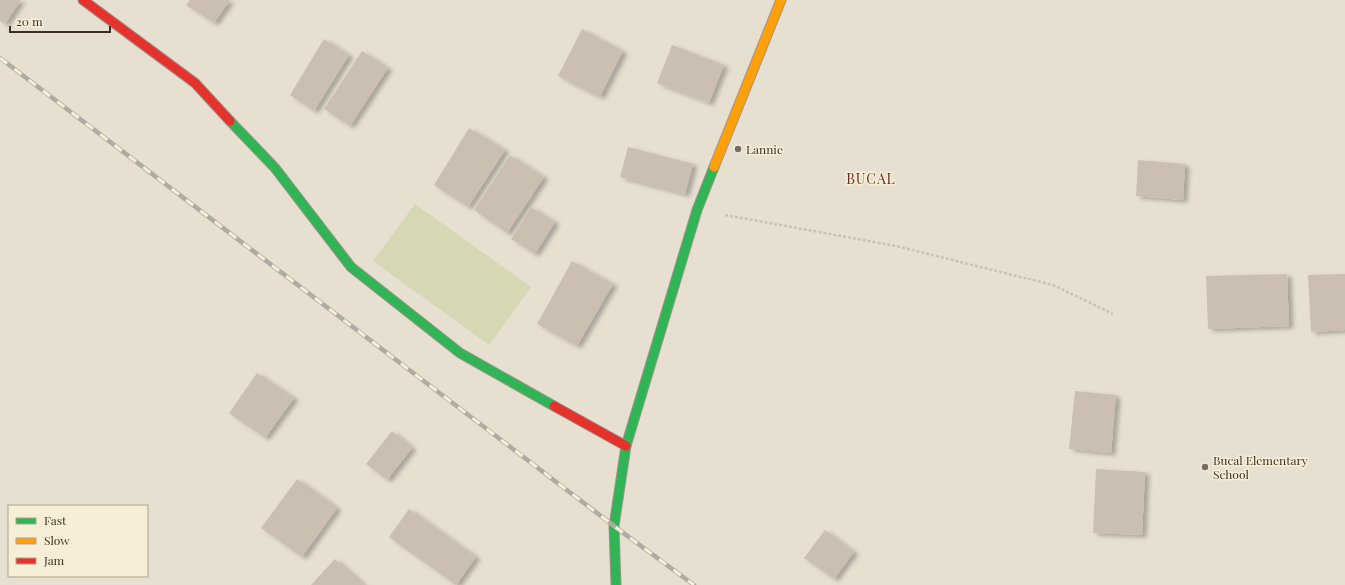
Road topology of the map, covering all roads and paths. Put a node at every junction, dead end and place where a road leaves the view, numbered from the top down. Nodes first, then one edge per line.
1 (83, 0) edge
2 (781, 0) edge
3 (697, 210) junction
4 (1113, 314) dead end
5 (626, 446) junction
6 (616, 585) edge

1 - 5 street
2 - 3 street
3 - 4 path
3 - 5 street
5 - 6 street

